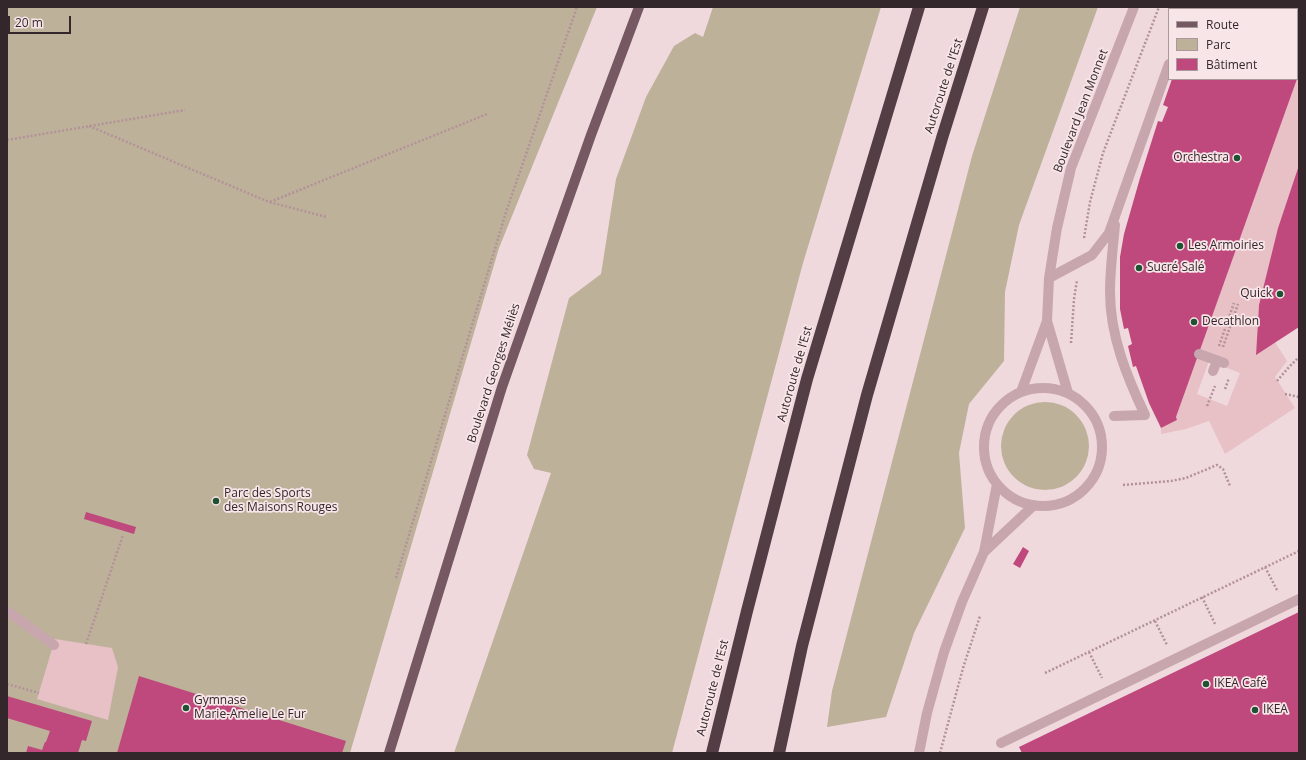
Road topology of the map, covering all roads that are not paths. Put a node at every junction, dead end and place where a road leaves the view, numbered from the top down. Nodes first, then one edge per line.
1 (639, 7) edge
2 (919, 7) edge
3 (983, 7) edge
4 (1134, 7) edge
5 (1168, 67) edge
6 (1115, 215) junction
7 (1049, 278) junction
8 (1047, 321) junction
9 (1199, 354) dead end
10 (1213, 371) dead end
11 (1021, 392) junction
12 (1068, 393) junction
13 (1114, 416) dead end
14 (997, 484) junction
15 (1034, 505) junction
16 (984, 552) junction
17 (1299, 599) edge
18 (7, 612) edge
19 (54, 645) dead end
20 (1001, 744) dead end
21 (389, 753) edge
22 (712, 753) edge
23 (780, 753) edge
24 (919, 753) edge

1 - 21 main road, Boulevard Georges Méliès
2 - 22 highway, Autoroute de l’Est
3 - 23 highway, Autoroute de l’Est
4 - 7 street, Boulevard Jean Monnet
5 - 6 street
6 - 7 street
6 - 13 street
7 - 8 street, Boulevard Jean Monnet
8 - 11 street, Boulevard Jean Monnet
8 - 12 street, Boulevard Jean Monnet
9 - 10 street
11 - 12 street
11 - 14 street
12 - 15 street
14 - 15 street
14 - 16 street
15 - 16 street
16 - 24 street
17 - 20 street
18 - 19 street

